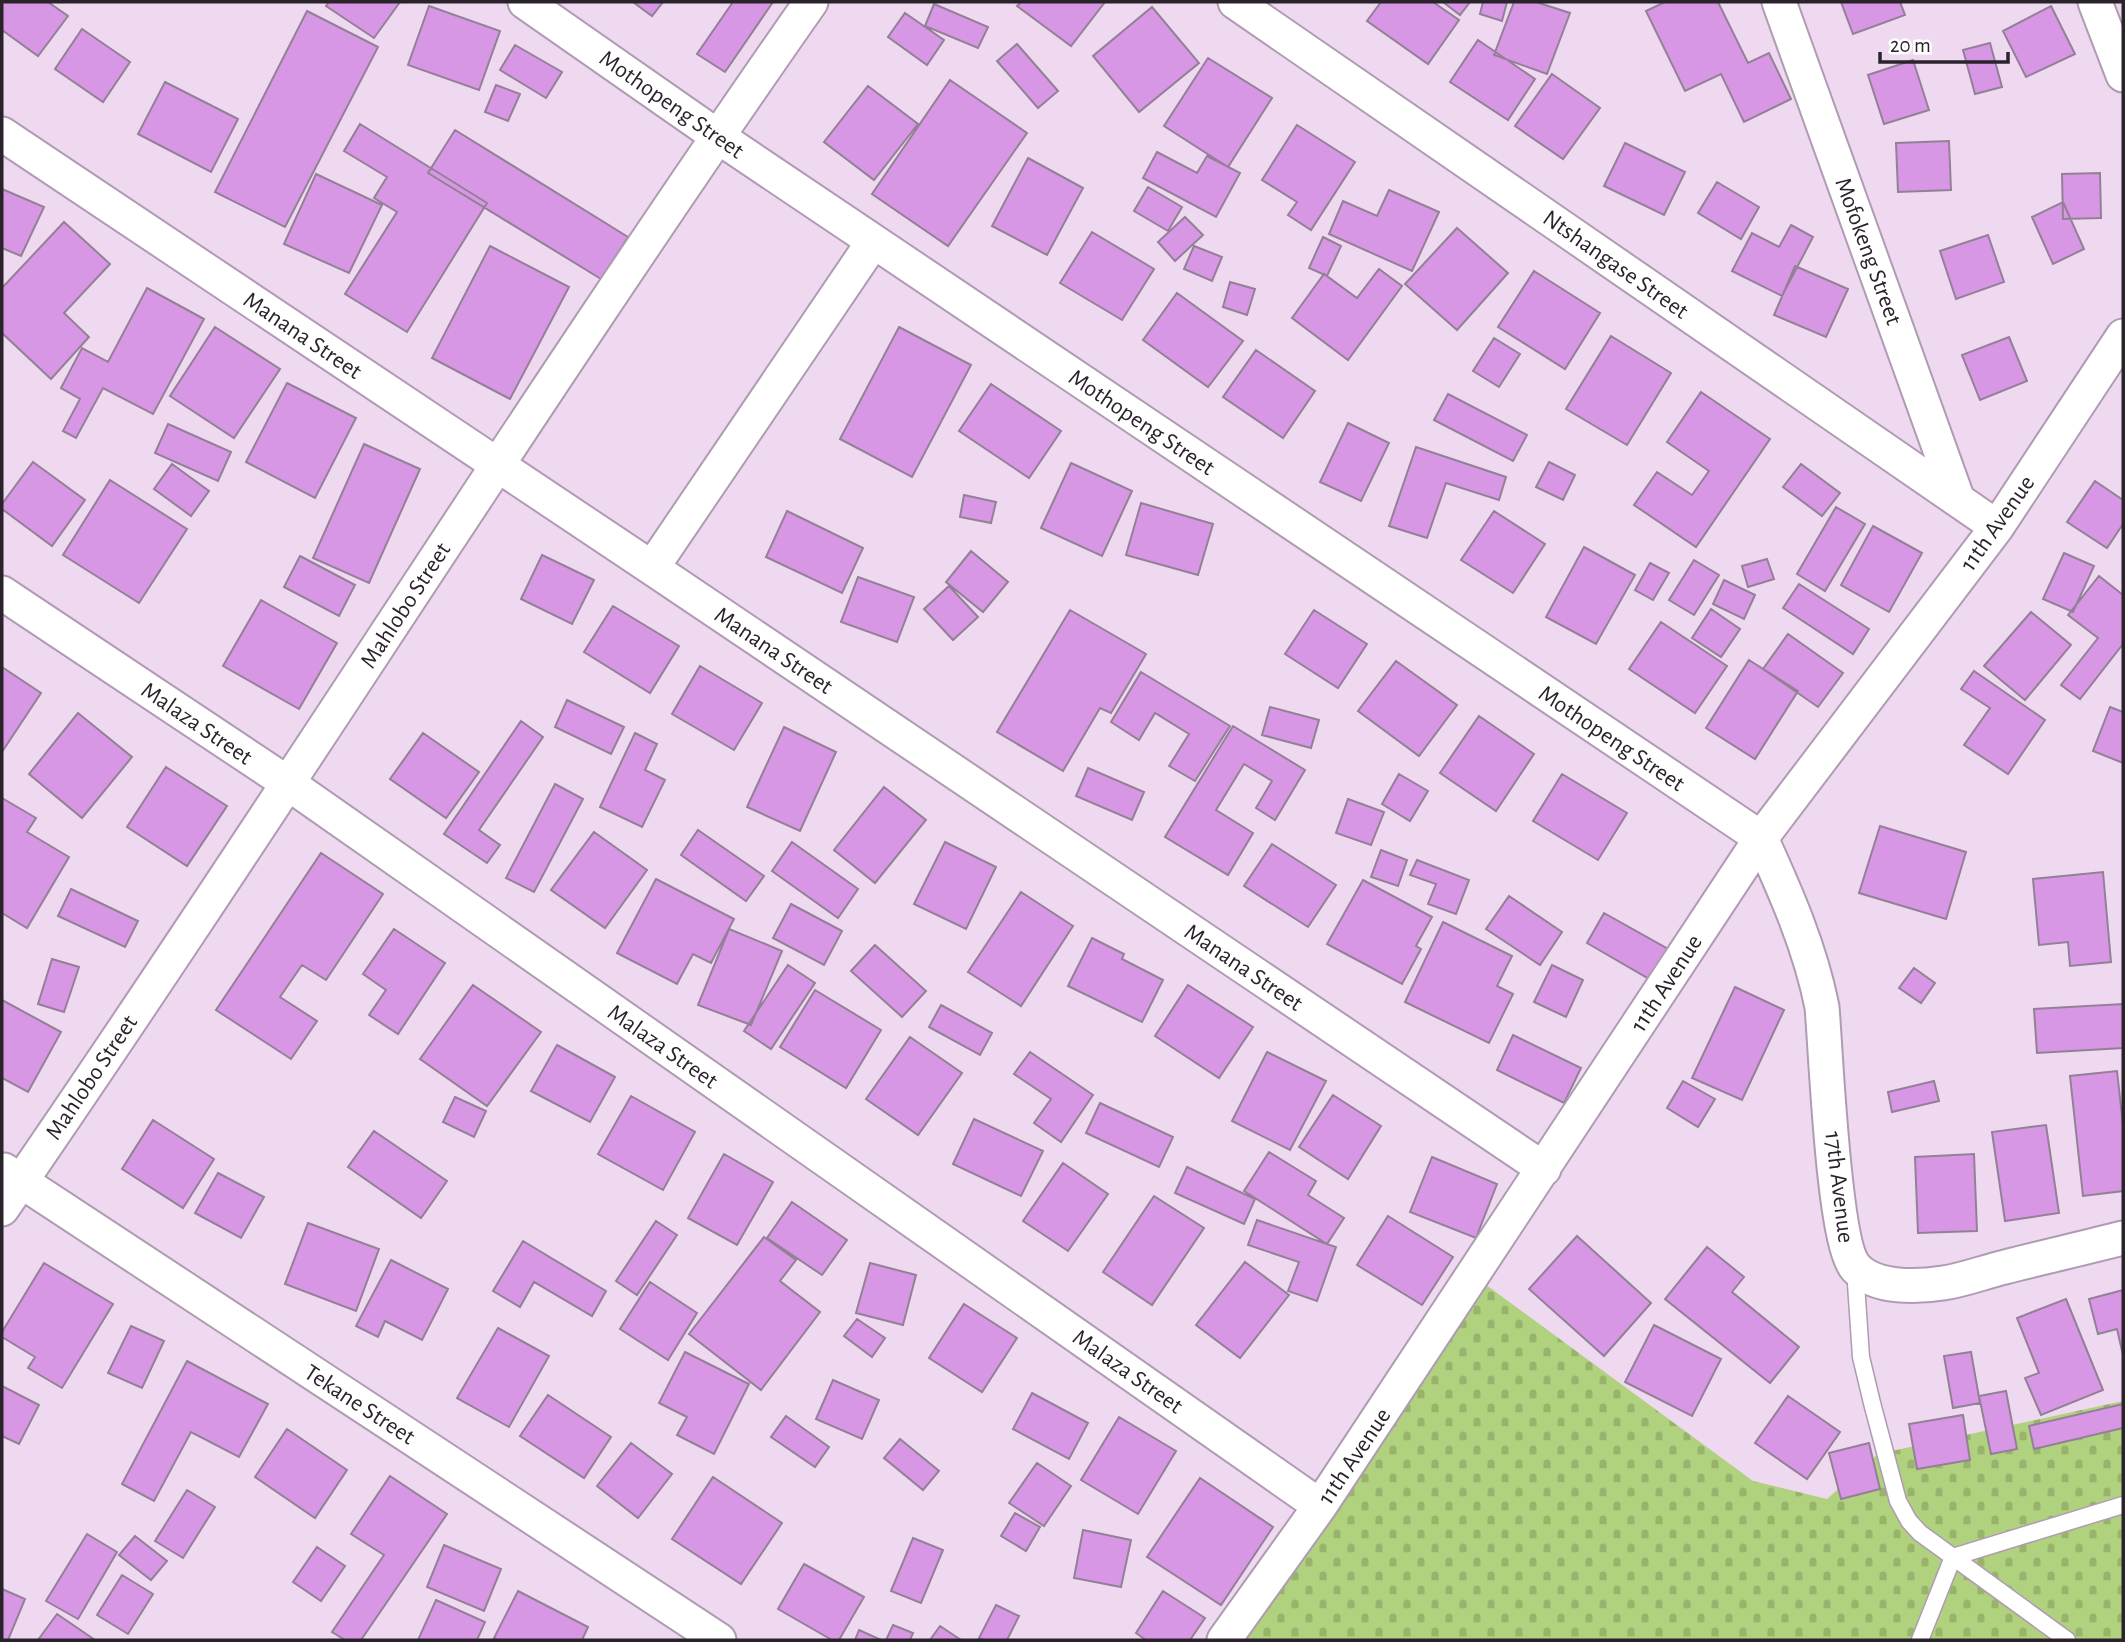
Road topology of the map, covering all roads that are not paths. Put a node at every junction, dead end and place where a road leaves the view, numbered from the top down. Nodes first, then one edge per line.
1 (525, 2) edge
2 (811, 2) edge
3 (1235, 2) edge
4 (1779, 2) edge
5 (2095, 2) edge
6 (2123, 75) edge
7 (2, 134) edge
8 (717, 136) junction
9 (873, 242) junction
10 (2123, 336) edge
11 (497, 465) junction
12 (1958, 500) junction
13 (1997, 527) junction
14 (652, 568) junction
15 (2, 593) edge
16 (289, 784) junction
17 (1761, 838) junction
18 (1544, 1169) junction
19 (11, 1175) edge
20 (2, 1209) edge
21 (2123, 1238) edge
22 (1855, 1267) junction
23 (2123, 1505) edge
24 (1320, 1506) junction
25 (1952, 1557) junction
26 (719, 1640) edge
27 (1224, 1640) edge
28 (1920, 1640) edge
29 (2067, 1640) edge

1 - 8 street, Mothopeng Street
2 - 8 street, Mahlobo Street
3 - 12 street, Ntshangase Street
4 - 12 street, Mofokeng Street
5 - 6 street
7 - 11 street, Manana Street
8 - 9 street, Mothopeng Street
8 - 11 street, Mahlobo Street
9 - 14 street
9 - 17 street, Mothopeng Street
10 - 13 street, 11th Avenue
11 - 14 street, Manana Street
11 - 16 street, Mahlobo Street
12 - 13 street, Ntshangase Street
13 - 17 street, 11th Avenue
14 - 18 street, Manana Street
15 - 16 street, Malaza Street
16 - 19 street, Mahlobo Street
16 - 24 street, Malaza Street
17 - 18 street, 11th Avenue
17 - 22 street, 17th Avenue
18 - 24 street, 11th Avenue
19 - 20 street, Mahlobo Street
19 - 26 street, Tekane Street
21 - 22 street, 17th Avenue
22 - 25 lane
23 - 25 lane
24 - 27 street, 11th Avenue
25 - 28 lane
25 - 29 lane

